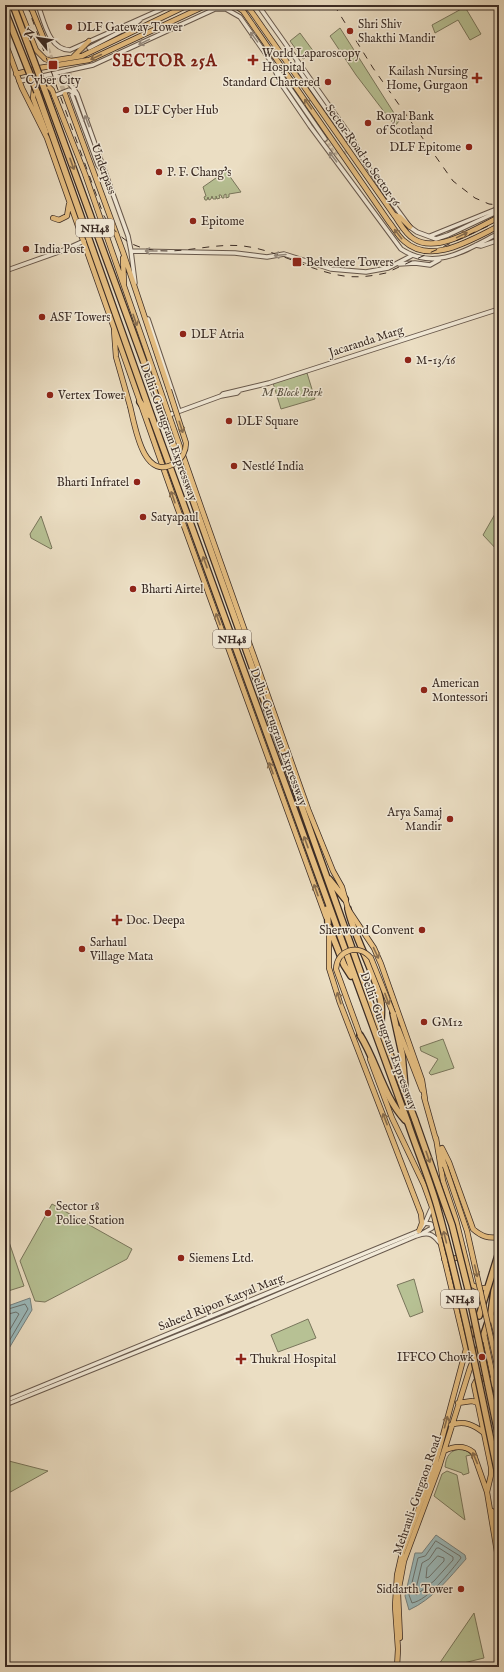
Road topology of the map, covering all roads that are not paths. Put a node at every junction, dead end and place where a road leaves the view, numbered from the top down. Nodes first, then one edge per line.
1 (13, 5) edge
2 (30, 5) edge
3 (38, 5) edge
4 (171, 5) edge
5 (188, 5) edge
6 (207, 5) edge
7 (234, 5) edge
8 (246, 5) edge
9 (258, 5) edge
10 (19, 7) edge
11 (5, 10) edge
12 (142, 18) junction
13 (43, 37) tunnel mouth
14 (89, 41) junction
15 (5, 42) edge
16 (89, 48) tunnel mouth
17 (72, 57) junction
18 (270, 60) junction
19 (297, 61) junction
20 (32, 70) junction
21 (16, 74) junction
22 (50, 75) junction
23 (35, 78) junction
24 (19, 81) junction
25 (65, 94) tunnel mouth
26 (77, 94) junction
27 (72, 95) tunnel mouth
28 (54, 96) junction
29 (47, 138) junction
30 (347, 139) dead end
31 (325, 140) tunnel mouth
32 (106, 176) junction
33 (69, 201) junction
34 (499, 210) edge
35 (394, 216) junction
36 (499, 217) edge
37 (53, 218) dead end
38 (499, 226) edge
39 (410, 227) junction
40 (499, 233) edge
41 (499, 240) edge
42 (84, 241) junction
43 (476, 245) junction
44 (131, 251) junction
45 (123, 252) junction
46 (411, 256) junction
47 (440, 259) junction
48 (394, 265) junction
49 (5, 271) edge
50 (125, 290) junction
51 (136, 290) junction
52 (141, 303) junction
53 (499, 309) edge
54 (113, 325) junction
55 (149, 358) junction
56 (146, 368) junction
57 (140, 402) junction
58 (179, 411) junction
59 (169, 415) junction
60 (153, 420) junction
61 (326, 874) junction
62 (345, 899) junction
63 (327, 901) junction
64 (348, 908) junction
65 (328, 925) junction
66 (356, 985) junction
67 (393, 1014) junction
68 (381, 1030) junction
69 (360, 1035) junction
70 (405, 1094) junction
71 (425, 1099) junction
72 (408, 1123) junction
73 (436, 1138) junction
74 (399, 1156) junction
75 (411, 1159) junction
76 (432, 1207) junction
77 (425, 1223) junction
78 (421, 1232) junction
79 (499, 1237) edge
80 (440, 1243) junction
81 (499, 1252) edge
82 (464, 1254) junction
83 (444, 1258) junction
84 (499, 1274) edge
85 (488, 1288) junction
86 (491, 1314) junction
87 (478, 1316) joint
88 (461, 1327) junction
89 (474, 1329) junction
90 (484, 1334) junction
91 (499, 1345) edge
92 (466, 1348) junction
93 (499, 1374) edge
94 (496, 1387) junction
95 (17, 1398) junction
96 (5, 1401) edge
97 (458, 1403) junction
98 (478, 1403) junction
99 (5, 1405) edge
100 (499, 1405) edge
101 (452, 1425) junction
102 (484, 1433) junction
103 (499, 1438) edge
104 (444, 1451) junction
105 (499, 1480) edge
106 (429, 1486) junction
107 (487, 1492) junction
108 (499, 1541) edge
109 (499, 1564) edge
110 (398, 1667) edge

1 -> 56 highway, Delhi-Gurugram Expressway / NH48, bridge
2 - 13 main road
3 - 14 street
4 - 12 street
5 - 17 main road
6 -> 20 main road
38 -> 7 main road
8 - 35 main road, Sector Road to Sector 56
9 - 19 street
10 - 11 main road
10 - 17 main road
11 - 60 highway, Delhi-Gurugram Expressway / NH48, bridge
12 - 14 street
12 - 16 street
14 - 17 main road
15 - 21 main road
18 -> 22 street
18 - 31 street
46 -> 18 street
19 - 30 street
19 - 39 street
20 - 21 main road
20 - 23 main road
21 - 24 main road
22 - 23 street
22 - 26 street
23 - 24 street
24 - 29 main road
25 - 45 main road, Underpass
26 - 28 street
32 -> 26 street
27 - 32 street
28 - 29 main road
28 - 50 main road
29 - 33 main road
32 - 44 street
33 - 37 main road
33 - 42 main road
34 - 39 street
35 -> 36 main road, Sector Road to Sector 56
35 - 39 main road
40 - 43 street
41 - 43 street
42 - 49 street
42 - 54 main road
43 - 47 street
48 -> 44 street
44 - 51 street
45 - 50 main road
45 - 51 main road, Underpass
46 - 47 street
46 - 48 street
47 - 48 street
50 -> 55 main road
51 - 52 main road, Underpass
52 -> 54 main road, Underpass, bridge
52 - 58 street
53 - 58 street, Jacaranda Marg
54 - 57 main road
55 - 56 highway
55 - 59 main road
56 - 61 highway, Delhi-Gurugram Expressway / NH48
57 - 60 highway
65 -> 57 main road
58 - 59 street, Jacaranda Marg
59 - 62 main road
63 -> 60 highway, Delhi-Gurugram Expressway / NH48
61 - 62 highway
61 - 68 highway, Delhi-Gurugram Expressway / NH48
62 - 64 main road
63 - 65 highway
63 - 66 highway, Delhi-Gurugram Expressway / NH48
64 - 68 highway
64 -> 71 main road
65 - 66 highway
74 -> 65 main road
66 - 72 highway, Delhi-Gurugram Expressway / NH48
69 -> 67 main road, bridge
67 - 70 highway
67 - 71 main road
68 - 70 highway, Delhi-Gurugram Expressway / NH48
69 - 72 highway
69 - 75 main road
70 -> 103 highway, Delhi-Gurugram Expressway / NH48, bridge
71 - 73 main road
105 -> 72 highway, Delhi-Gurugram Expressway / NH48, bridge
73 - 79 main road
73 - 82 main road
73 -> 93 main road, bridge
74 - 75 main road
74 - 78 main road
75 - 76 main road
76 - 77 street
76 - 80 main road
77 - 78 street
77 - 78 street
78 - 80 street
78 - 95 street, Saheed Ripon Katyal Marg
80 - 83 main road
81 - 85 highway
82 - 83 main road
82 - 85 main road
83 - 88 main road
84 - 86 highway
85 - 87 highway
86 - 90 highway
86 - 91 main road
87 - 89 main road, Mehrauli-Gurgaon Road
88 - 89 main road
88 - 92 main road
89 - 92 main road, Mehrauli-Gurgaon Road
90 - 94 main road
90 - 97 main road, Mehrauli-Gurgaon Road
106 -> 92 main road, Mehrauli-Gurgaon Road
94 - 98 main road
94 - 100 main road
95 - 96 street, Saheed Ripon Katyal Marg
95 - 99 street, Saheed Ripon Katyal Marg
97 - 98 main road
97 - 101 main road, Mehrauli-Gurgaon Road
98 - 102 main road
101 - 102 main road
101 - 104 main road, Mehrauli-Gurgaon Road
102 - 107 main road
104 - 106 main road, Mehrauli-Gurgaon Road
107 -> 104 main road
106 - 110 main road, Mehrauli-Gurgaon Road
107 - 108 main road
107 - 109 main road

